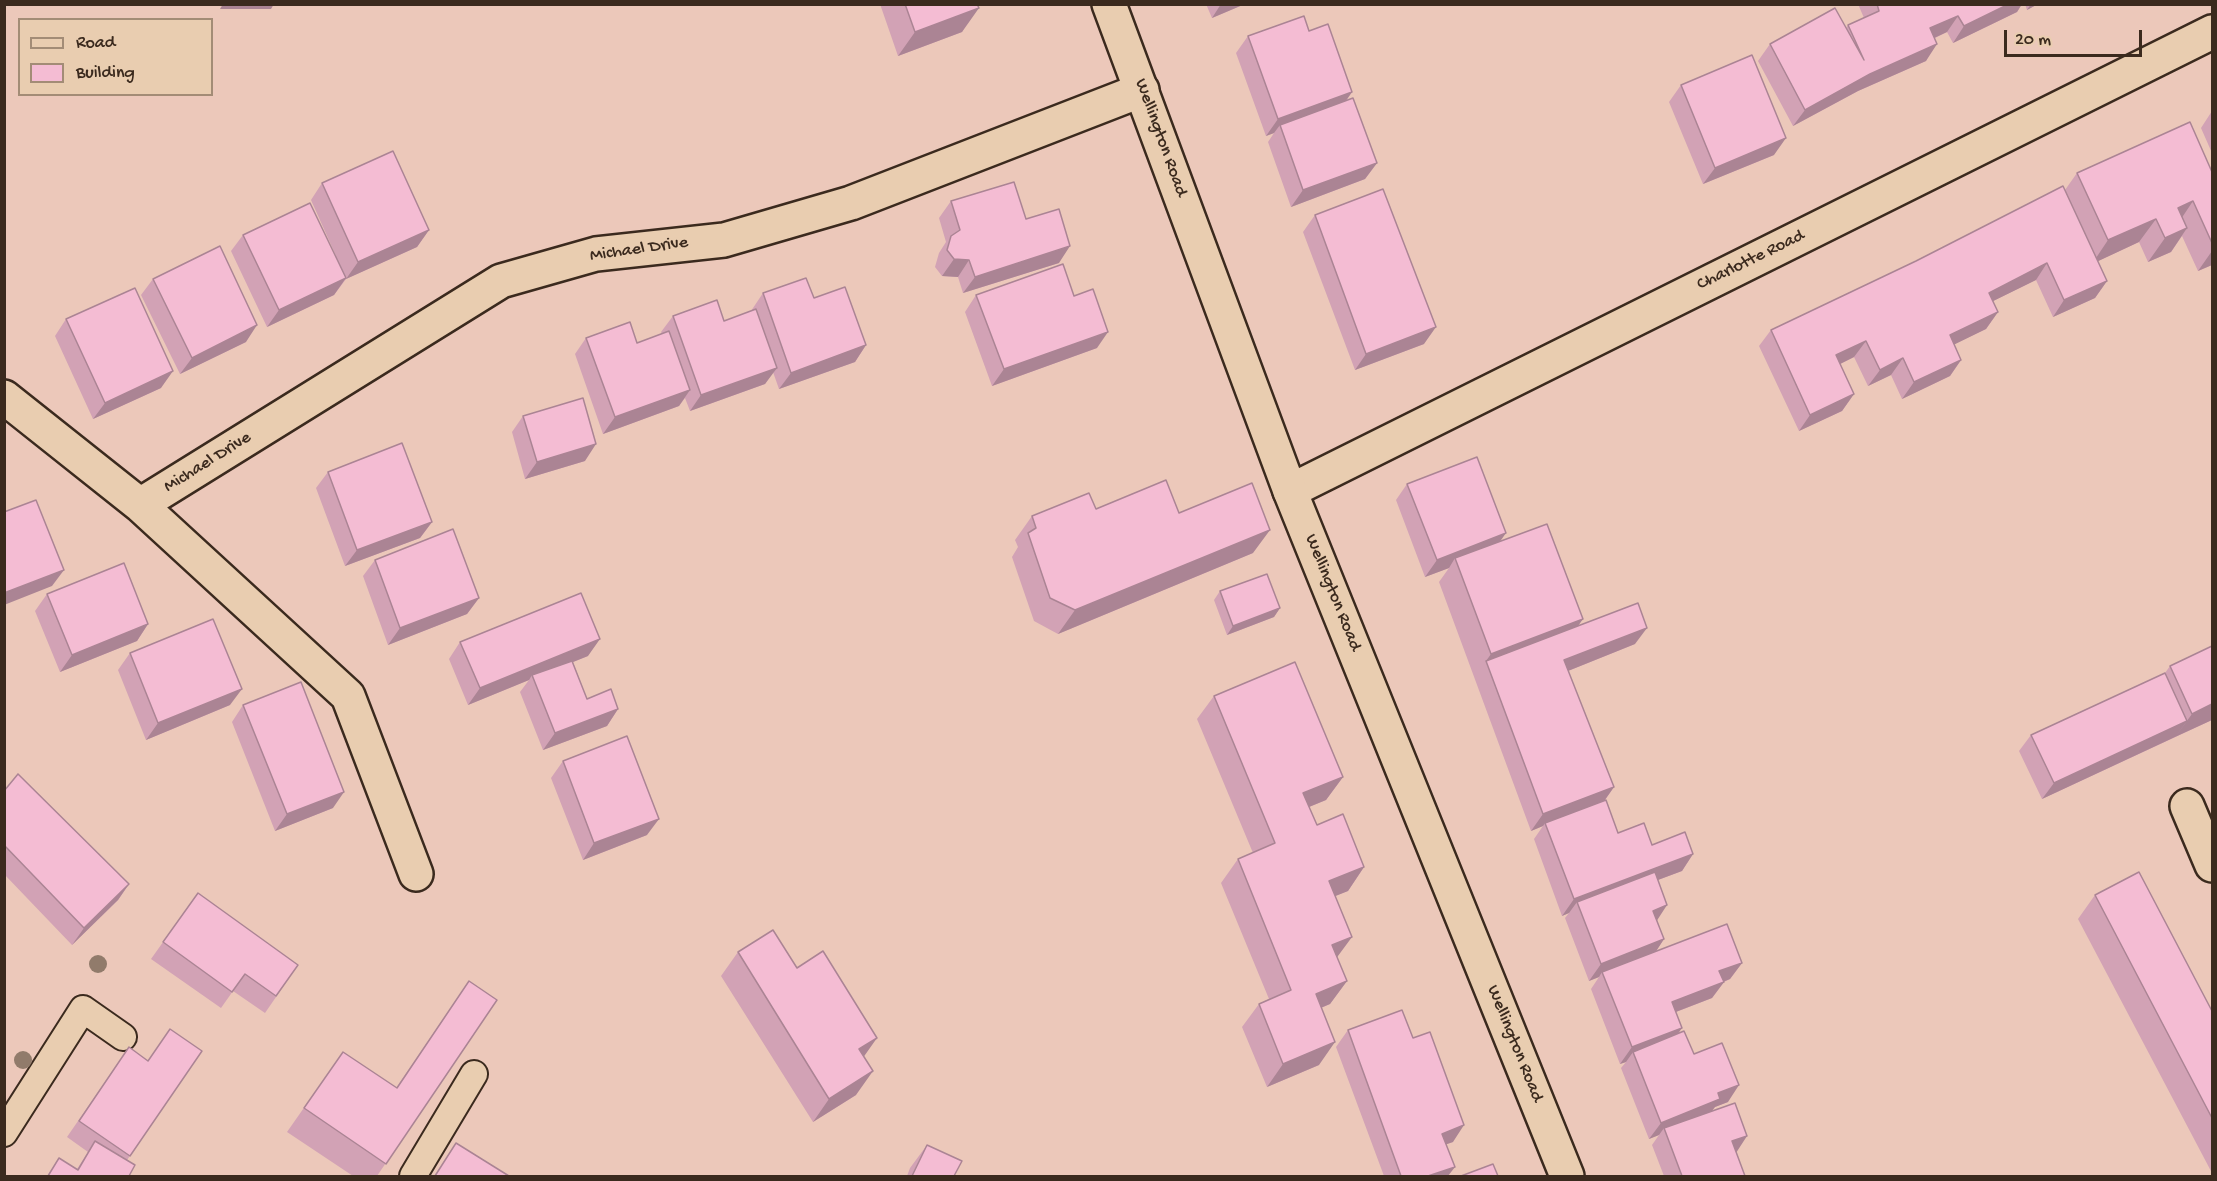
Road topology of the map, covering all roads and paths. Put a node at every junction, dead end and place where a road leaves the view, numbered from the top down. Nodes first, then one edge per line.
1 (1109, 4) edge
2 (2212, 32) edge
3 (1142, 90) junction
4 (4, 397) edge
5 (1290, 491) junction
6 (140, 505) junction
7 (2187, 806) dead end
8 (2212, 865) edge
9 (416, 874) dead end
10 (123, 1037) dead end
11 (474, 1074) dead end
12 (4, 1133) edge
13 (412, 1176) edge
14 (1567, 1176) edge

1 - 3 street, Wellington Road
2 - 5 street, Charlotte Road
3 - 5 street, Wellington Road
3 - 6 street, Michael Drive
4 - 6 street, Michael Drive
5 - 14 street, Wellington Road
6 - 9 street, Michael Drive
7 - 8 street
10 - 12 lane
11 - 13 lane

